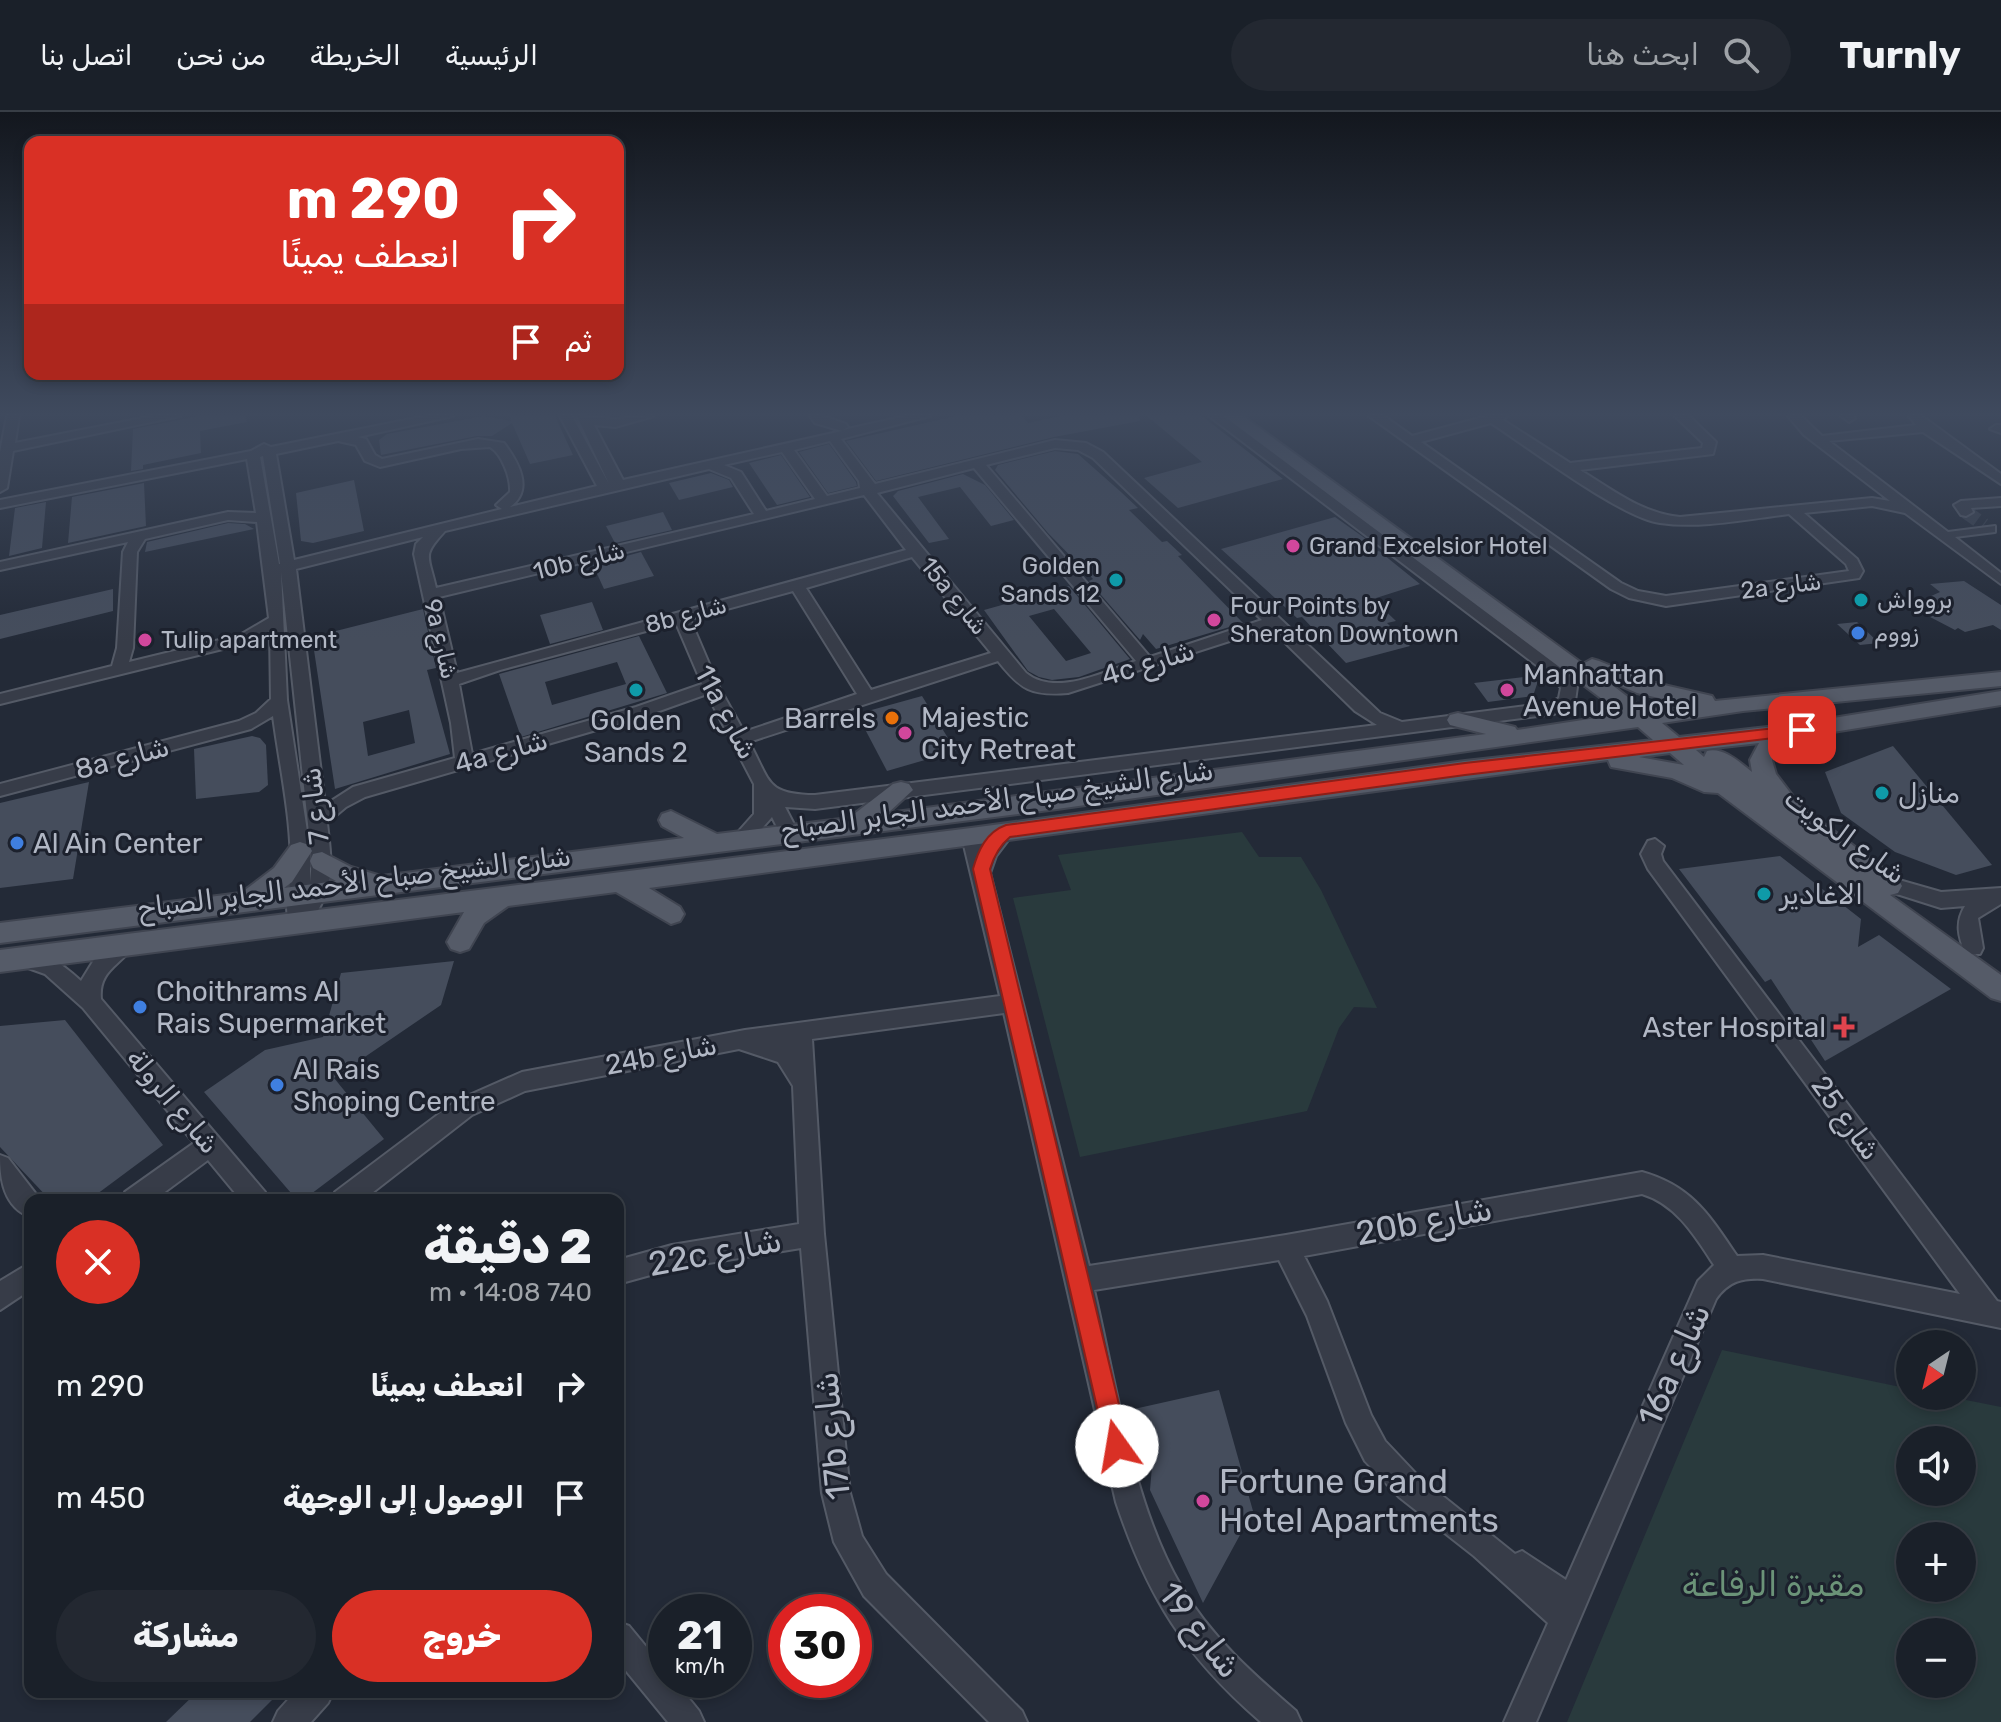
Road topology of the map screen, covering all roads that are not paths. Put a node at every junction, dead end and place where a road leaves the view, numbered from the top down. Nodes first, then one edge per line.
1 (39, 491) edge
2 (65, 491) edge
3 (261, 491) edge
4 (269, 491) edge
5 (517, 491) edge
6 (556, 491) edge
7 (564, 491) edge
8 (744, 491) edge
9 (817, 491) edge
10 (855, 491) edge
11 (871, 491) edge
12 (997, 491) edge
13 (1135, 491) edge
14 (1322, 491) edge
15 (1332, 491) edge
16 (1354, 491) edge
17 (1481, 491) edge
18 (1605, 491) edge
19 (1882, 491) edge
20 (1885, 491) edge
21 (1899, 491) edge
22 (0, 498) edge
23 (261, 499) junction
24 (824, 501) junction
25 (1872, 502) junction
26 (2001, 502) edge
27 (0, 504) edge
28 (503, 505) junction
29 (1908, 509) junction
30 (1792, 510) junction
31 (1966, 512) dead end
32 (228, 516) junction
33 (759, 516) junction
34 (264, 518) junction
35 (1992, 527) edge
36 (441, 529) junction
37 (1954, 533) junction
38 (395, 540) junction
39 (126, 546) junction
40 (421, 554) junction
41 (919, 554) junction
42 (314, 555) junction
43 (1407, 562) junction
44 (282, 563) junction
45 (1994, 565) edge
46 (0, 566) edge
47 (1438, 570) junction
48 (800, 584) junction
49 (431, 598) junction
50 (677, 617) junction
51 (278, 620) junction
52 (1275, 624) junction
53 (245, 639) junction
54 (279, 641) junction
55 (1004, 658) junction
56 (1151, 662) junction
57 (1569, 665) junction
58 (126, 668) junction
59 (1020, 677) joint
60 (450, 678) junction
61 (2001, 679) edge
62 (713, 691) junction
63 (1838, 694) junction
64 (871, 696) junction
65 (2001, 698) edge
66 (0, 699) edge
67 (279, 700) junction
68 (1743, 704) junction
69 (1361, 707) junction
70 (1458, 720) junction
71 (245, 725) junction
72 (1401, 728) junction
73 (1571, 730) junction
74 (1667, 730) junction
75 (1802, 730) junction
76 (283, 732) junction
77 (1355, 734) junction
78 (1522, 735) junction
79 (739, 736) junction
80 (1568, 757) junction
81 (469, 761) junction
82 (1465, 769) junction
83 (312, 786) junction
84 (766, 786) junction
85 (0, 790) edge
86 (901, 790) junction
87 (359, 792) junction
88 (1057, 801) junction
89 (1795, 813) junction
90 (1765, 818) junction
91 (671, 820) dead end
92 (316, 822) junction
93 (855, 826) junction
94 (1006, 831) junction
95 (790, 834) junction
96 (971, 837) junction
97 (740, 840) junction
98 (714, 844) junction
99 (1655, 846) dead end
100 (311, 856) junction
101 (982, 869) junction
102 (678, 873) junction
103 (619, 881) junction
104 (1885, 883) junction
105 (381, 885) junction
106 (507, 895) junction
107 (1999, 897) edge
108 (242, 905) junction
109 (303, 905) junction
110 (671, 914) dead end
111 (0, 933) edge
112 (460, 942) dead end
113 (125, 943) junction
114 (1973, 948) junction
115 (10, 959) edge
116 (2001, 969) edge
117 (2001, 990) edge
118 (91, 1002) junction
119 (1014, 1003) junction
120 (801, 1032) junction
121 (745, 1039) junction
122 (803, 1087) junction
123 (210, 1145) junction
124 (0, 1166) edge
125 (142, 1194) edge
126 (251, 1194) edge
127 (352, 1194) edge
128 (24, 1198) edge
129 (812, 1234) junction
130 (1296, 1246) junction
131 (1731, 1269) junction
132 (624, 1270) edge
133 (24, 1279) edge
134 (1079, 1280) junction
135 (0, 1297) edge
136 (1995, 1313) edge
137 (1567, 1609) junction
138 (624, 1644) edge
139 (311, 1698) edge
140 (289, 1722) edge
141 (688, 1722) edge
142 (1011, 1722) edge
143 (1285, 1722) edge
144 (1520, 1722) edge

1 - 22 street
2 - 27 street
3 - 23 street, شارع 7
4 - 44 street, شارع 7
5 - 28 street
6 - 28 street
7 - 36 street
8 - 33 street
9 - 24 street
10 - 24 street, 10b شارع
11 - 41 street, 15a شارع
12 - 56 street
13 - 52 street, 10b شارع
14 - 43 street
15 - 47 main road, شارع الكويت
16 - 57 main road, شارع الكويت
17 - 30 street, 2a شارع
18 - 30 street
19 - 25 street
20 - 29 street
21 - 37 street
23 - 32 street
23 - 34 street, شارع 7
24 - 33 street, 10b شارع
25 - 29 street
25 - 30 street
26 - 31 street
28 - 42 street
29 - 45 street
32 - 34 street
32 - 39 street
33 - 49 street, 10b شارع
34 - 44 street, شارع 7
35 - 37 street
36 - 38 street
36 - 40 street
37 - 45 street
38 - 40 street
38 - 42 street
39 - 46 street
39 - 58 street
40 - 49 street, 9a شارع
41 - 48 street, 8b شارع
41 - 55 street, 15a شارع
42 - 44 street
42 - 44 street
43 - 47 main road
43 - 57 street
44 - 51 street, شارع 7
44 - 83 street, شارع 7
47 - 57 main road, شارع الكويت
48 - 50 street, 8b شارع
48 - 64 street
49 - 60 street, 9a شارع
50 - 60 street, 8b شارع
50 - 62 street, 11a شارع
51 - 53 street
51 - 54 street, شارع 7
52 - 56 street, 4c شارع
52 - 69 street
53 - 54 street
53 - 58 street
54 - 67 street, شارع 7
55 - 59 street, 15a شارع
55 - 64 street
56 - 59 street, 4c شارع
57 - 68 main road
57 - 70 street
57 - 73 main road
57 - 74 main road, شارع الكويت
58 - 66 street
60 - 81 street, 9a شارع
61 - 63 main road, شارع الشيخ صباح الأحمد الجابر الصباح
62 - 79 street, 11a شارع
62 - 81 street, 4a شارع
63 - 68 main road, شارع الشيخ صباح الأحمد الجابر الصباح
63 - 74 main road
64 - 79 street
65 - 75 main road, شارع الشيخ صباح الأحمد الجابر الصباح
67 - 71 street, 8a شارع
67 - 76 street, شارع 7
68 - 74 main road, شارع الشيخ صباح الأحمد الجابر الصباح
69 - 72 street
69 - 77 street
70 - 72 street
70 - 78 main road
71 - 76 street, 8a شارع
71 - 85 street, 8a شارع
72 - 77 street
73 - 74 main road, شارع الشيخ صباح الأحمد الجابر الصباح
73 - 78 main road, شارع الشيخ صباح الأحمد الجابر الصباح
74 - 75 main road, شارع الشيخ صباح الأحمد الجابر الصباح
74 - 80 main road, شارع الشيخ صباح الأحمد الجابر الصباح
74 - 82 main road
74 - 89 main road, شارع الكويت
74 - 90 main road, شارع الكويت
75 - 89 main road
76 - 100 street, شارع 7
77 - 86 street
78 - 88 main road, شارع الشيخ صباح الأحمد الجابر الصباح
79 - 84 street, 11a شارع
80 - 82 main road, شارع الشيخ صباح الأحمد الجابر الصباح
80 - 90 main road
81 - 87 street, 4a شارع
82 - 94 main road, شارع الشيخ صباح الأحمد الجابر الصباح
83 - 87 street, 4a شارع
83 - 92 street, شارع 7
84 - 86 street
84 - 95 street, 11a شارع
84 - 97 street, 11a شارع
86 - 93 main road
87 - 92 street, 4a شارع
88 - 93 main road, شارع الشيخ صباح الأحمد الجابر الصباح
88 - 96 main road
89 - 104 main road, شارع الكويت
90 - 117 main road, شارع الكويت
91 - 98 main road
92 - 100 street, شارع 7
93 - 95 main road, شارع الشيخ صباح الأحمد الجابر الصباح
94 - 96 main road, شارع الشيخ صباح الأحمد الجابر الصباح
94 - 101 street
95 - 97 main road, شارع الشيخ صباح الأحمد الجابر الصباح
95 - 102 main road
96 - 101 street, شارع 19
96 - 102 main road, شارع الشيخ صباح الأحمد الجابر الصباح
97 - 98 main road, شارع الشيخ صباح الأحمد الجابر الصباح
98 - 105 main road, شارع الشيخ صباح الأحمد الجابر الصباح
99 - 136 street, شارع 25
100 - 105 main road
100 - 108 main road
100 - 109 street, شارع 7
101 - 119 street, شارع 19
102 - 103 main road, شارع الشيخ صباح الأحمد الجابر الصباح
103 - 106 main road, شارع الشيخ صباح الأحمد الجابر الصباح
103 - 110 main road
104 - 107 street
104 - 114 main road, شارع الكويت
105 - 109 main road, شارع الشيخ صباح الأحمد الجابر الصباح
106 - 109 main road, شارع الشيخ صباح الأحمد الجابر الصباح
106 - 112 main road
107 - 114 street
108 - 109 main road, شارع الشيخ صباح الأحمد الجابر الصباح
108 - 111 main road, شارع الشيخ صباح الأحمد الجابر الصباح
109 - 113 main road, شارع الشيخ صباح الأحمد الجابر الصباح
113 - 115 main road, شارع الشيخ صباح الأحمد الجابر الصباح
113 - 118 street
114 - 116 main road, شارع الكويت
115 - 118 street, شارع الرولة
118 - 123 street, شارع الرولة
119 - 120 street, 24b شارع
119 - 134 street, شارع 19
120 - 121 street, 24b شارع
120 - 122 street, 17b شارع
121 - 122 street, 17b شارع
121 - 127 street, 24b شارع
122 - 129 street, 17b شارع
123 - 125 street
123 - 126 street, شارع الرولة
124 - 128 street
129 - 132 street, 22c شارع
129 - 142 street, 17b شارع
130 - 131 street, 20b شارع
130 - 134 street, 20b شارع
130 - 137 street
131 - 136 street
131 - 137 street, 16a شارع
133 - 135 street
134 - 143 street, شارع 19
137 - 144 street, 16a شارع
138 - 141 street
139 - 140 street

